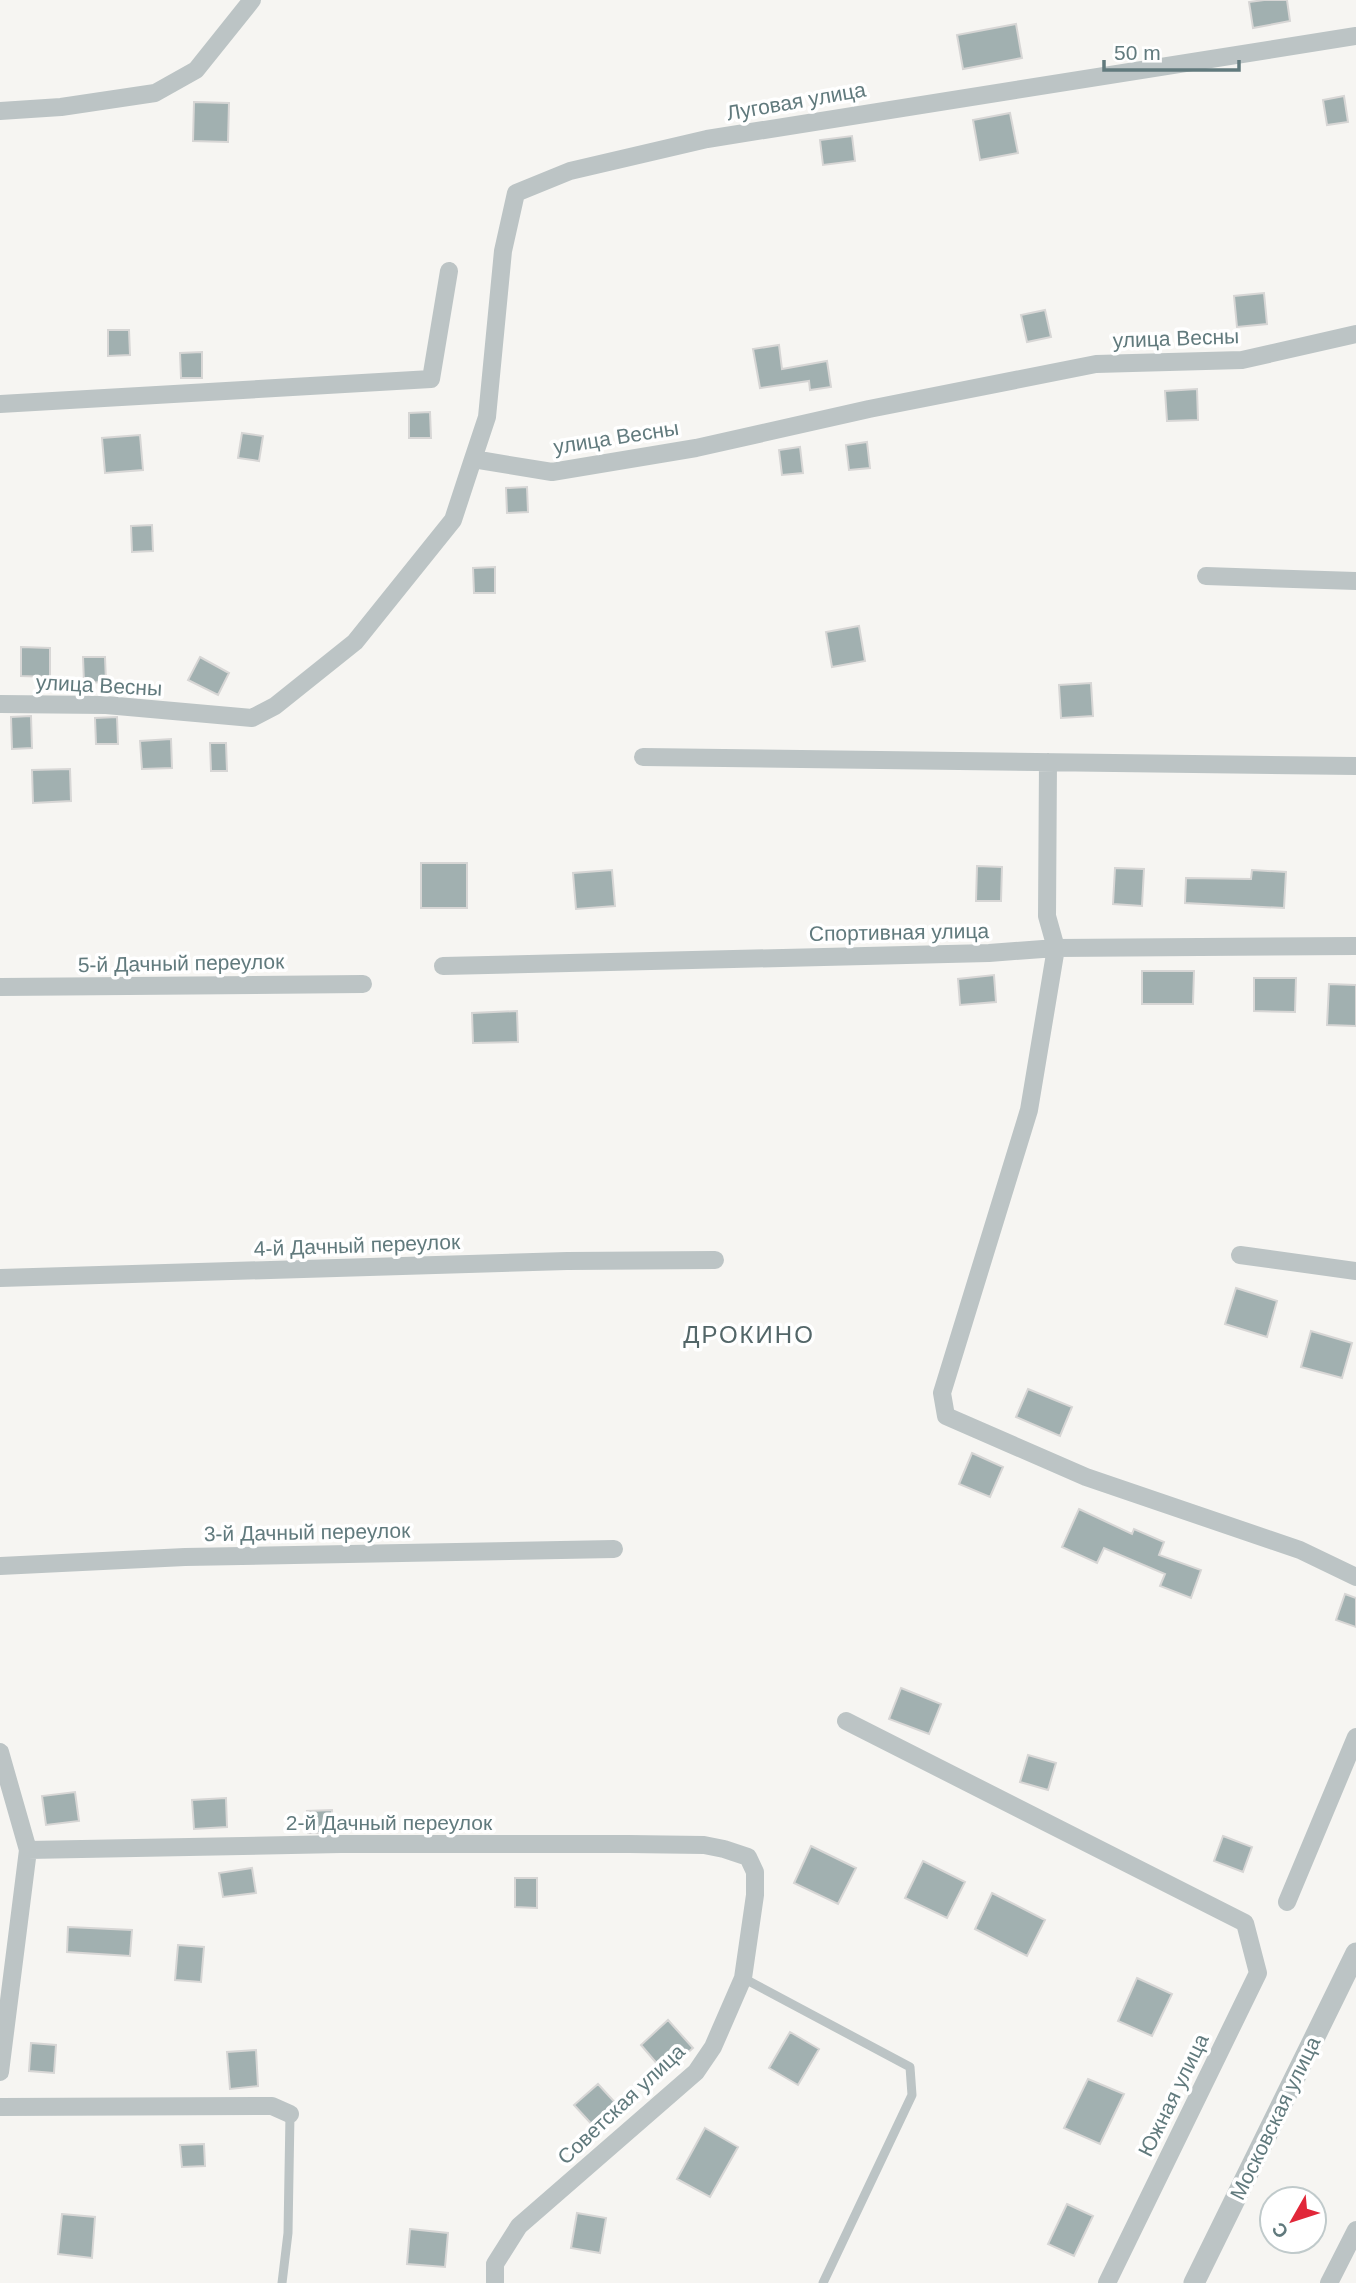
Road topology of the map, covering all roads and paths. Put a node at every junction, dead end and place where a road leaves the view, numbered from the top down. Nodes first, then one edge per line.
1 (252, 0) edge
2 (1356, 36) edge
3 (0, 111) edge
4 (449, 271) dead end
5 (1356, 334) edge
6 (0, 404) edge
7 (473, 459) junction
8 (1206, 576) dead end
9 (1356, 581) edge
10 (0, 704) edge
11 (643, 757) dead end
12 (1048, 762) junction
13 (1356, 766) edge
14 (1356, 946) edge
15 (1056, 948) junction
16 (443, 966) dead end
17 (363, 984) dead end
18 (0, 987) edge
19 (1240, 1255) dead end
20 (715, 1261) dead end
21 (1356, 1271) edge
22 (0, 1278) edge
23 (614, 1549) dead end
24 (0, 1566) edge
25 (1356, 1577) edge
26 (846, 1721) dead end
27 (1356, 1737) edge
28 (0, 1752) edge
29 (28, 1850) junction
30 (748, 1857) joint
31 (1287, 1902) dead end
32 (1356, 1953) edge
33 (743, 1979) junction
34 (0, 2073) edge
35 (0, 2108) edge
36 (289, 2114) joint
37 (1356, 2230) edge
38 (282, 2283) edge
39 (495, 2283) edge
40 (823, 2283) edge
41 (1107, 2283) edge
42 (1194, 2283) edge
43 (1329, 2283) edge

1 - 3 street
2 - 7 street, Луговая улица
4 - 6 street
5 - 7 street, улица Весны
7 - 10 street, улица Весны
8 - 9 street
11 - 12 street
12 - 13 street
12 - 15 street
14 - 15 street, Спортивная улица
15 - 16 street, Спортивная улица
15 - 25 street
17 - 18 street, 5-й Дачный переулок
19 - 21 street
20 - 22 street, 4-й Дачный переулок
23 - 24 street, 3-й Дачный переулок
26 - 41 street, Южная улица
27 - 31 street
28 - 29 street
29 - 30 street, 2-й Дачный переулок
29 - 34 street
30 - 33 street, Советская улица
32 - 42 street, Московская улица
33 - 39 street, Советская улица
33 - 40 lane
35 - 36 street
36 - 38 lane
37 - 43 street

